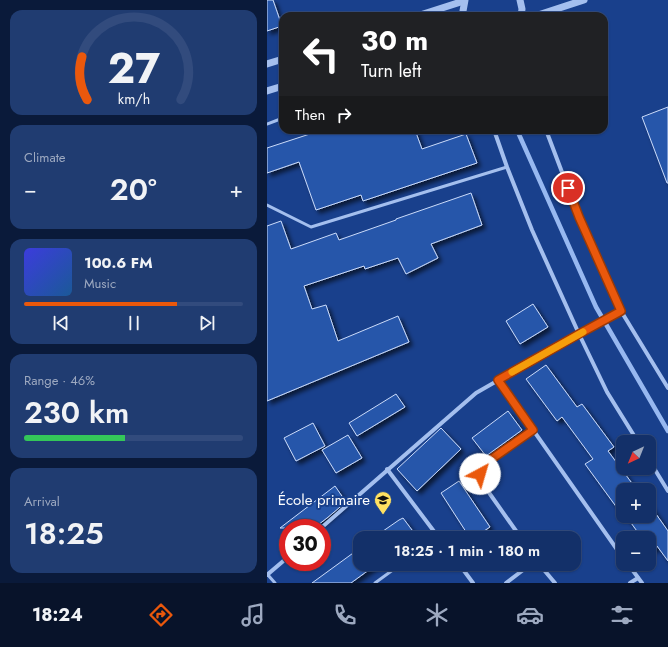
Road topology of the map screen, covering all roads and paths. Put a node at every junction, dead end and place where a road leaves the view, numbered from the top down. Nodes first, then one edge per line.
1 (465, 0) edge
2 (520, 0) edge
3 (584, 0) edge
4 (429, 12) edge
5 (463, 12) edge
6 (522, 12) edge
7 (547, 12) edge
8 (279, 60) edge
9 (267, 64) edge
10 (279, 87) edge
11 (267, 91) edge
12 (279, 120) edge
13 (267, 124) edge
14 (495, 134) edge
15 (548, 134) edge
16 (507, 167) junction
17 (267, 205) edge
18 (621, 311) junction
19 (579, 334) junction
20 (498, 380) junction
21 (668, 388) edge
22 (533, 430) junction
23 (634, 435) edge
24 (387, 469) junction
25 (656, 471) edge
26 (668, 491) edge
27 (331, 519) edge
28 (434, 531) edge
29 (516, 531) edge
30 (616, 548) edge
31 (279, 565) edge
32 (391, 571) edge
33 (464, 571) edge
34 (522, 571) edge
35 (545, 571) edge
36 (633, 571) edge
37 (268, 575) edge
38 (638, 578) junction
39 (275, 583) edge
40 (375, 583) edge
41 (473, 583) edge
42 (506, 583) edge
43 (555, 583) edge
44 (630, 583) edge
45 (642, 583) edge

1 - 4 street
1 - 5 street
2 - 6 street
3 - 7 street
8 - 9 street
10 - 11 street
12 - 13 lane
14 - 16 street
15 - 18 street
16 - 17 lane
16 - 19 street
18 - 19 street
18 - 21 street
19 - 20 street
19 - 23 street
20 - 22 street
20 - 24 street
22 - 29 street
22 - 30 street
24 - 27 street
24 - 28 street
25 - 26 street
31 - 37 street
32 - 40 lane
33 - 41 street
34 - 42 street
35 - 43 street
36 - 38 street
37 - 39 lane
38 - 44 street
38 - 45 street

